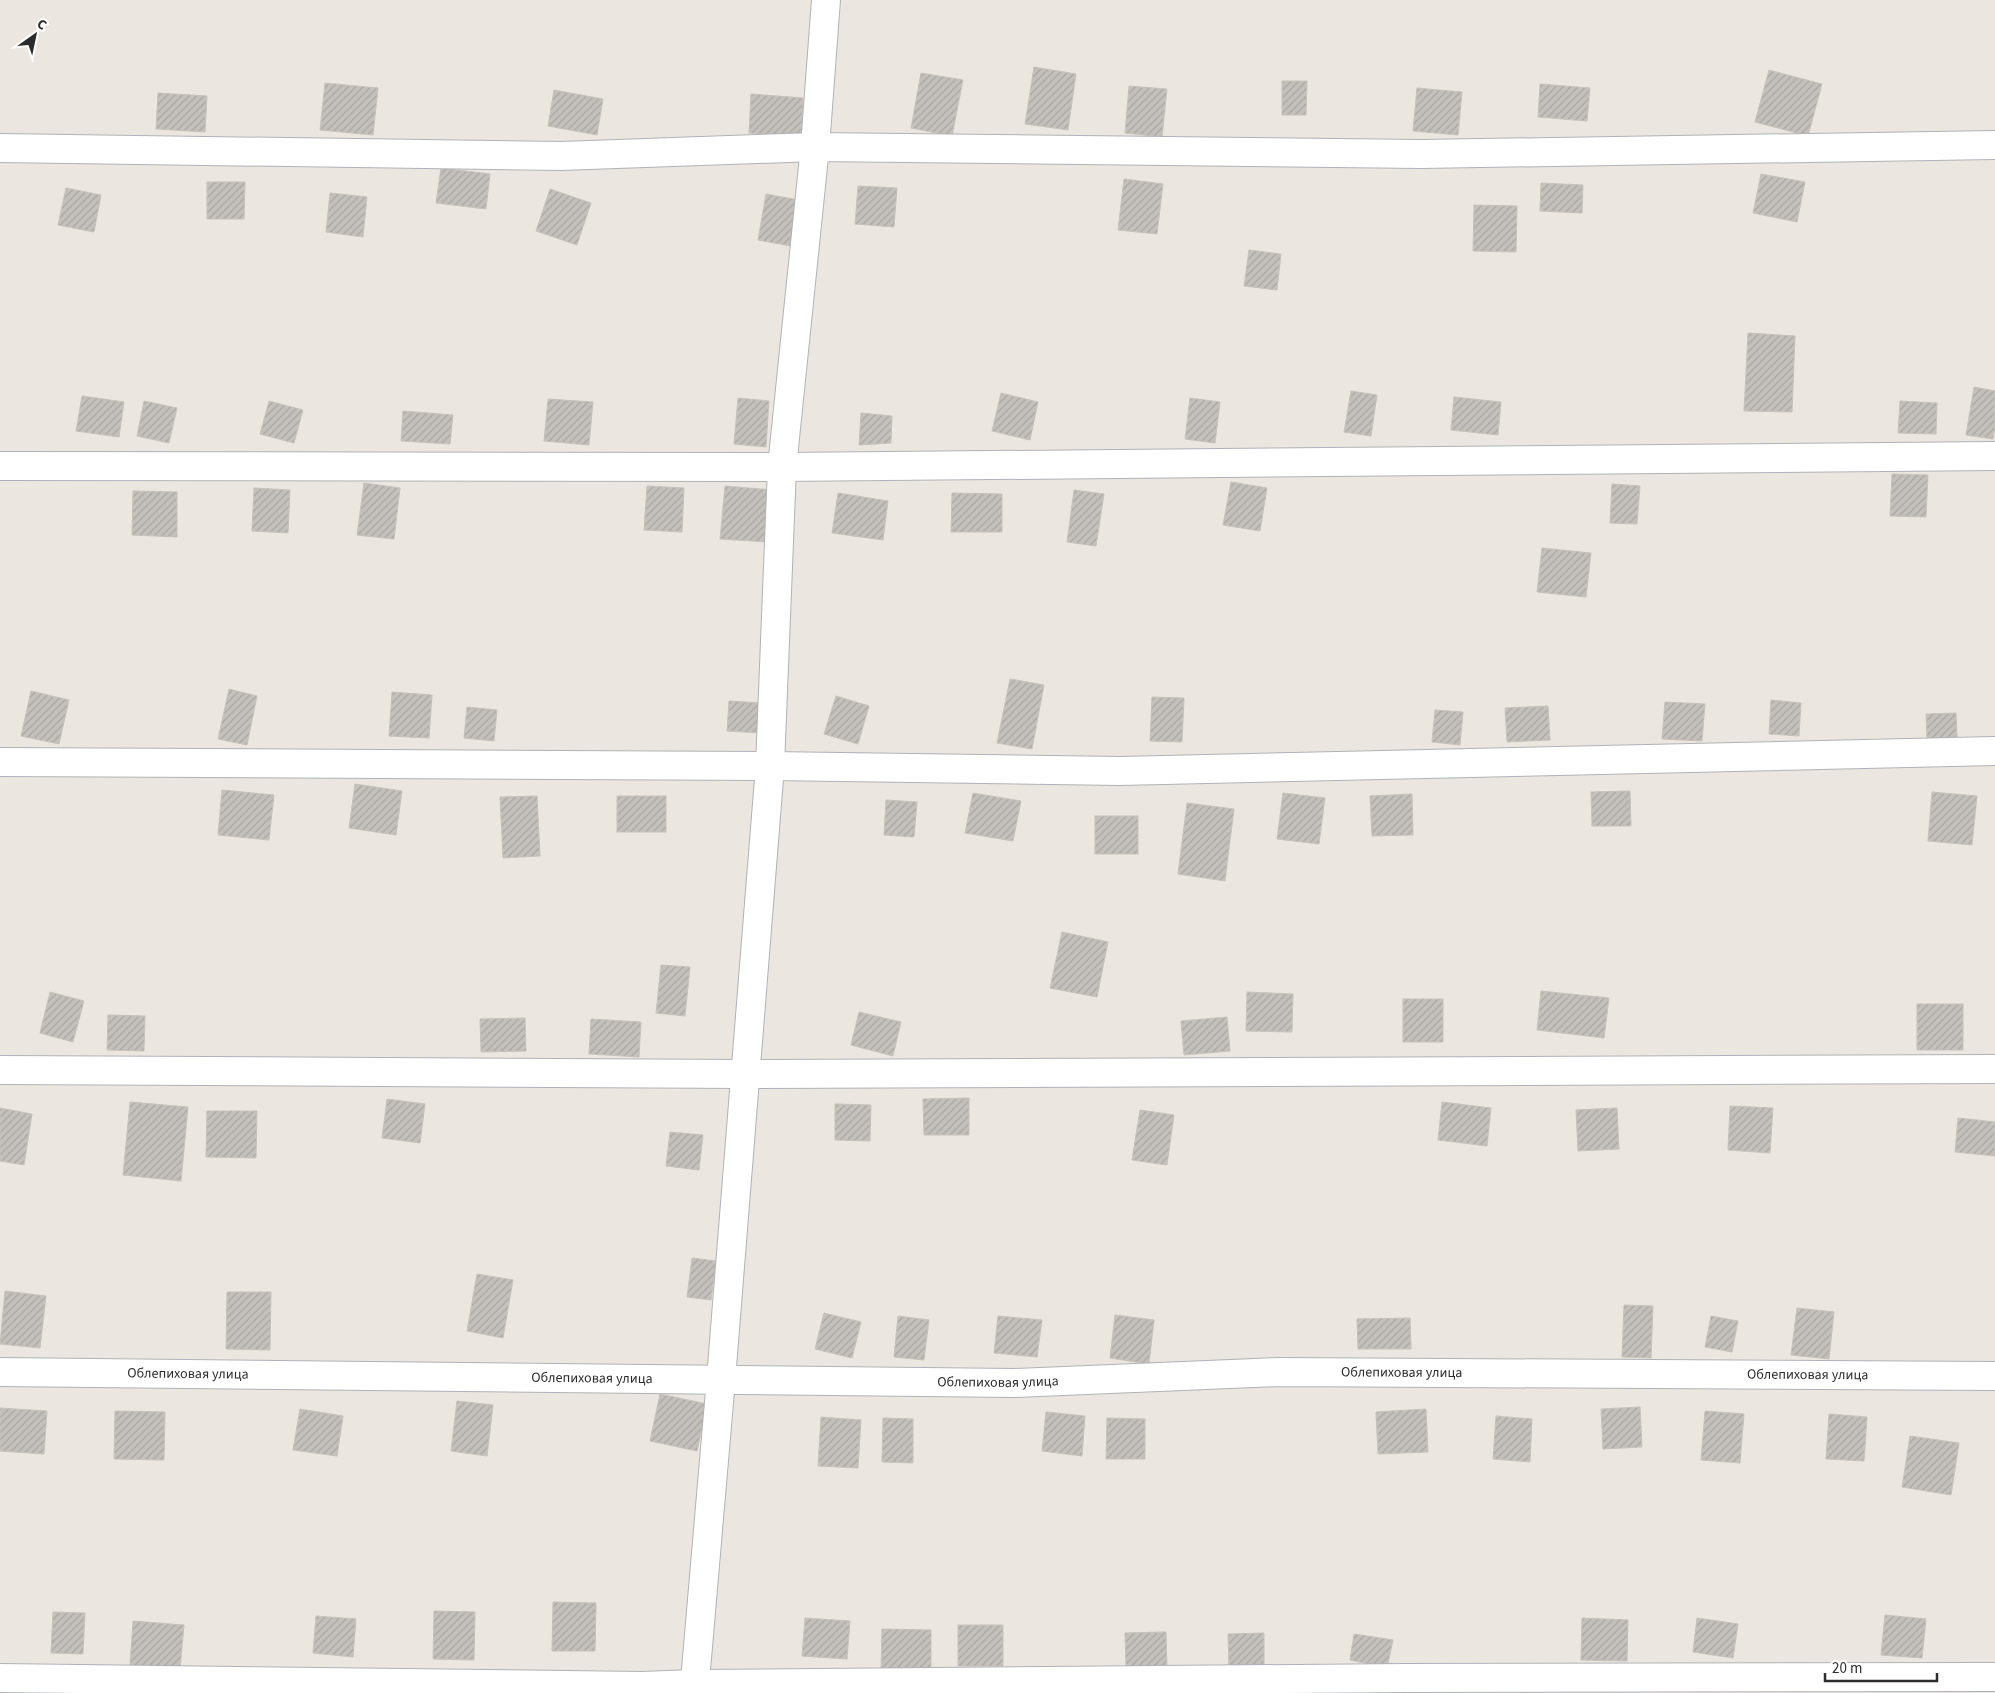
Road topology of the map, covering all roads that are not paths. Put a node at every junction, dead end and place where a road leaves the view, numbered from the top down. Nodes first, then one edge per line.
1 (826, 0) edge
2 (1995, 146) edge
3 (816, 147) junction
4 (0, 148) edge
5 (1995, 456) edge
6 (0, 466) edge
7 (782, 467) junction
8 (1995, 751) edge
9 (0, 762) edge
10 (770, 766) junction
11 (1995, 1069) edge
12 (0, 1070) edge
13 (745, 1074) junction
14 (0, 1372) edge
15 (1995, 1376) edge
16 (721, 1379) junction
17 (1995, 1677) edge
18 (0, 1678) edge
19 (694, 1689) edge

1 - 3 street
2 - 3 street
3 - 4 street
3 - 7 street
5 - 7 street
6 - 7 street
7 - 10 street
8 - 10 street
9 - 10 street
10 - 13 street
11 - 13 street
12 - 13 street
13 - 16 street
14 - 16 street, Облепиховая улица
15 - 16 street, Облепиховая улица
16 - 19 street
17 - 19 street
18 - 19 street

